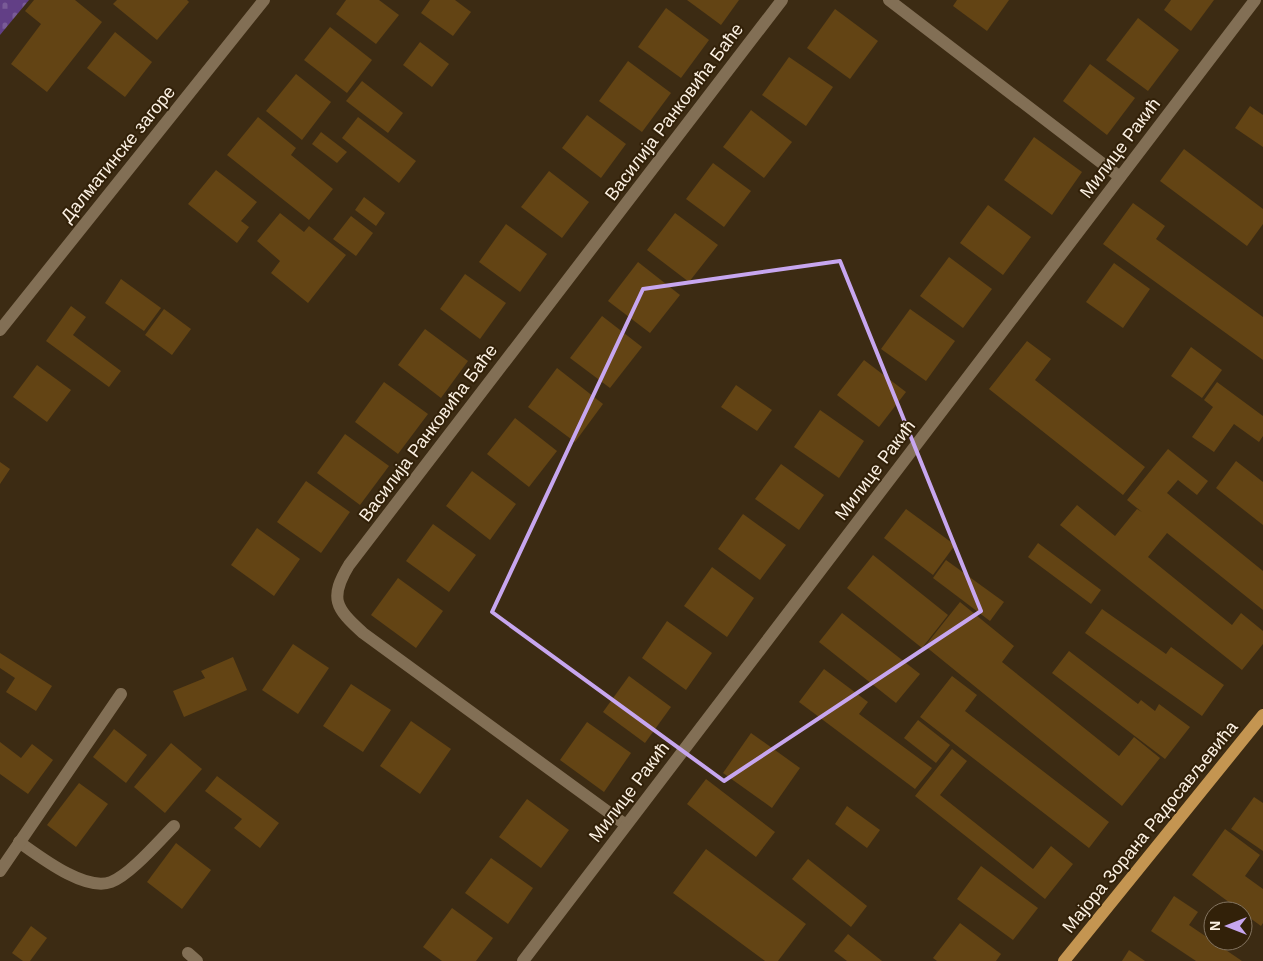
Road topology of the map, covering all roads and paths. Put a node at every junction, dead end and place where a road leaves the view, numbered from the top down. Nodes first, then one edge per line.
1 (264, 0) edge
2 (782, 0) edge
3 (889, 0) edge
4 (1255, 0) edge
5 (1120, 177) junction
6 (0, 330) edge
7 (121, 694) dead end
8 (1263, 715) edge
9 (626, 825) junction
10 (174, 826) dead end
11 (18, 842) junction
12 (0, 870) edge
13 (523, 961) edge
14 (1064, 961) edge

1 - 6 street, Далматинске загоре
2 - 9 street, Василија Ранковића Баће
3 - 5 street
4 - 5 street, Милице Ракић
5 - 9 street, Милице Ракић
7 - 11 street
8 - 14 main road, Мајора Зорана Радосављевића
9 - 13 street, Милице Ракић
10 - 11 street
11 - 12 street

